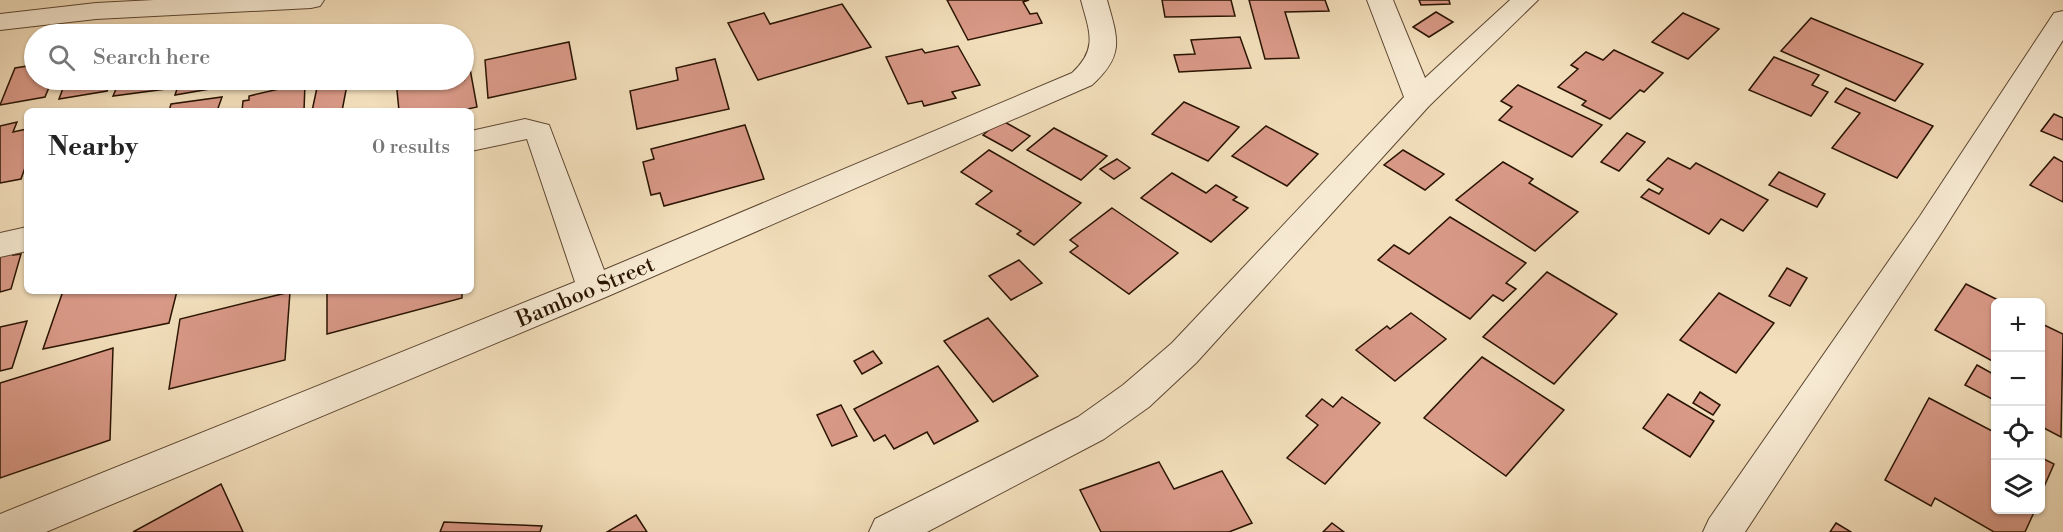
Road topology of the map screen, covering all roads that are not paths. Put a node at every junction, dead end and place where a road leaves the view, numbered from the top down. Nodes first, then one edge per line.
1 (311, 0) edge
2 (1094, 0) edge
3 (1380, 0) edge
4 (1525, 0) edge
5 (0, 22) edge
6 (2061, 25) edge
7 (1419, 99) junction
8 (474, 140) edge
9 (24, 240) edge
10 (0, 245) edge
11 (594, 288) junction
12 (2, 532) edge
13 (889, 532) edge
14 (1723, 532) edge

1 - 5 street
2 - 11 street, Bamboo Street
3 - 7 street
4 - 7 street
6 - 14 street
7 - 13 street
8 - 11 street
9 - 10 street
11 - 12 street, Bamboo Street

